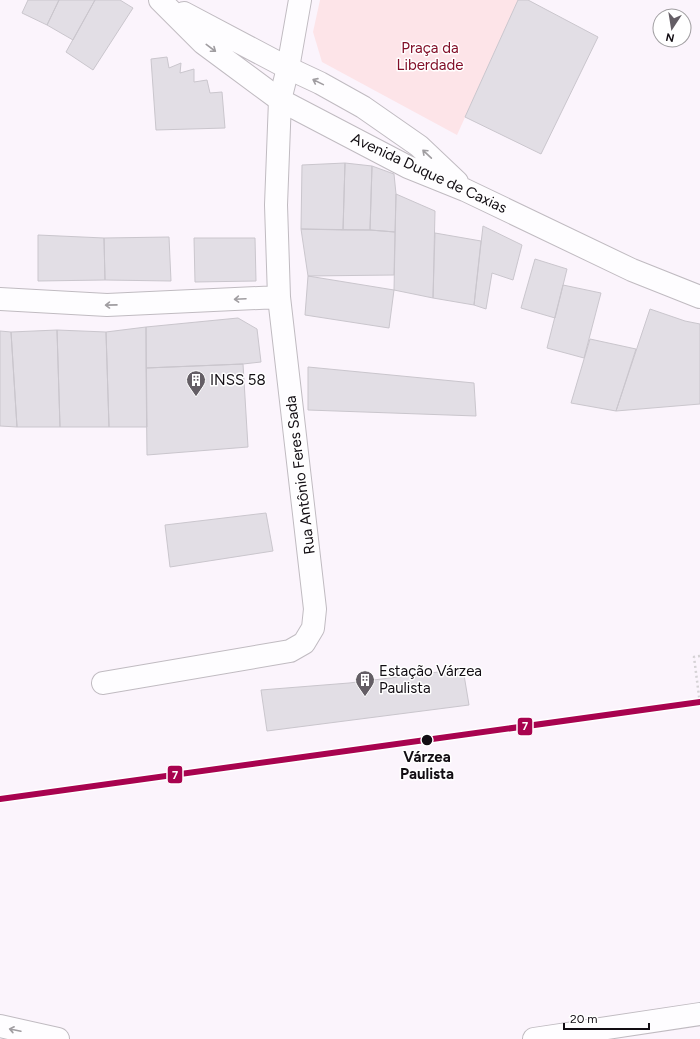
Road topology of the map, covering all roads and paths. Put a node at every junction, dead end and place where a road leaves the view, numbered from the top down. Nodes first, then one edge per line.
1 (300, 0) edge
2 (161, 1) edge
3 (288, 68) junction
4 (280, 100) junction
5 (465, 190) junction
6 (279, 297) junction
7 (700, 297) edge
8 (0, 298) edge
9 (700, 656) edge
10 (103, 683) dead end
11 (700, 704) edge
12 (700, 1014) edge
13 (0, 1026) edge
14 (58, 1039) edge
15 (534, 1039) edge

1 - 3 main road, Rua Antônio Feres Sada
2 - 3 main road
2 -> 4 main road, Avenida Duque de Caxias
3 - 4 main road, Rua Antônio Feres Sada
5 -> 3 main road
4 - 5 main road, Avenida Duque de Caxias
4 - 6 main road, Rua Antônio Feres Sada
5 - 7 main road, Avenida Duque de Caxias
6 -> 8 main road
6 - 10 main road, Rua Antônio Feres Sada
9 - 11 path
12 - 15 main road
14 -> 13 main road

